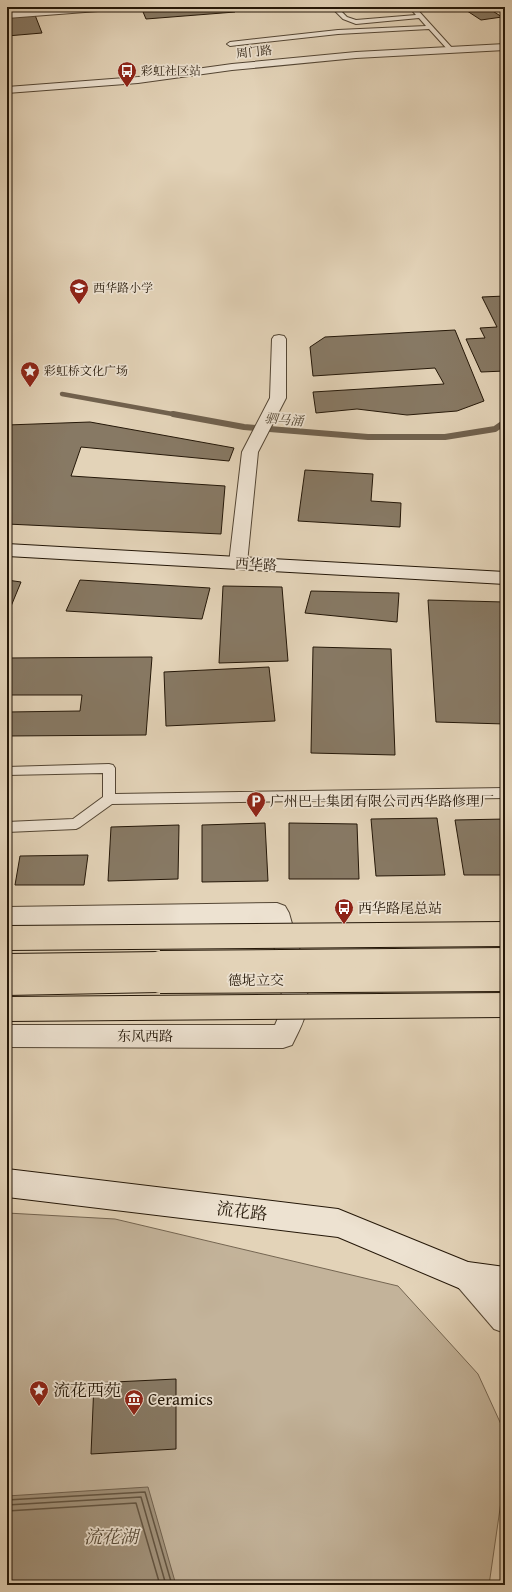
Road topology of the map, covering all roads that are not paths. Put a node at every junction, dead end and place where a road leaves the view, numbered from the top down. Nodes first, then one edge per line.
1 (111, 7) edge
2 (334, 7) edge
3 (412, 7) edge
4 (7, 15) edge
5 (420, 16) junction
6 (430, 27) junction
7 (230, 44) dead end
8 (505, 47) edge
9 (450, 49) junction
10 (7, 90) edge
11 (279, 339) dead end
12 (7, 550) edge
13 (238, 563) junction
14 (505, 578) edge
15 (7, 771) edge
16 (505, 793) edge
17 (110, 799) junction
18 (7, 827) edge
19 (7, 917) edge
20 (505, 934) edge
21 (7, 938) edge
22 (505, 960) edge
23 (7, 965) edge
24 (505, 979) edge
25 (7, 984) edge
26 (505, 1005) edge
27 (7, 1009) edge
28 (7, 1036) edge
29 (7, 1182) edge
30 (468, 1277) junction
31 (505, 1282) edge
32 (505, 1318) edge

1 - 4 street
2 - 5 lane
3 - 5 lane
5 - 6 lane
6 - 7 lane
6 - 9 lane
8 - 9 street, 周门路
9 - 10 street, 周门路
11 - 13 street
12 - 13 street, 西华路
13 - 14 street, 西华路
15 - 17 lane
16 - 17 lane
17 - 18 lane
19 - 28 street, 东风西路
20 - 21 main road, bridge
22 - 23 main road, 德坭立交, bridge
24 - 25 main road, 德坭立交, bridge
26 - 27 main road, 德坭立交, bridge
29 - 30 street, 流花路
30 - 31 street, 流花路
30 - 32 street, 流花路

